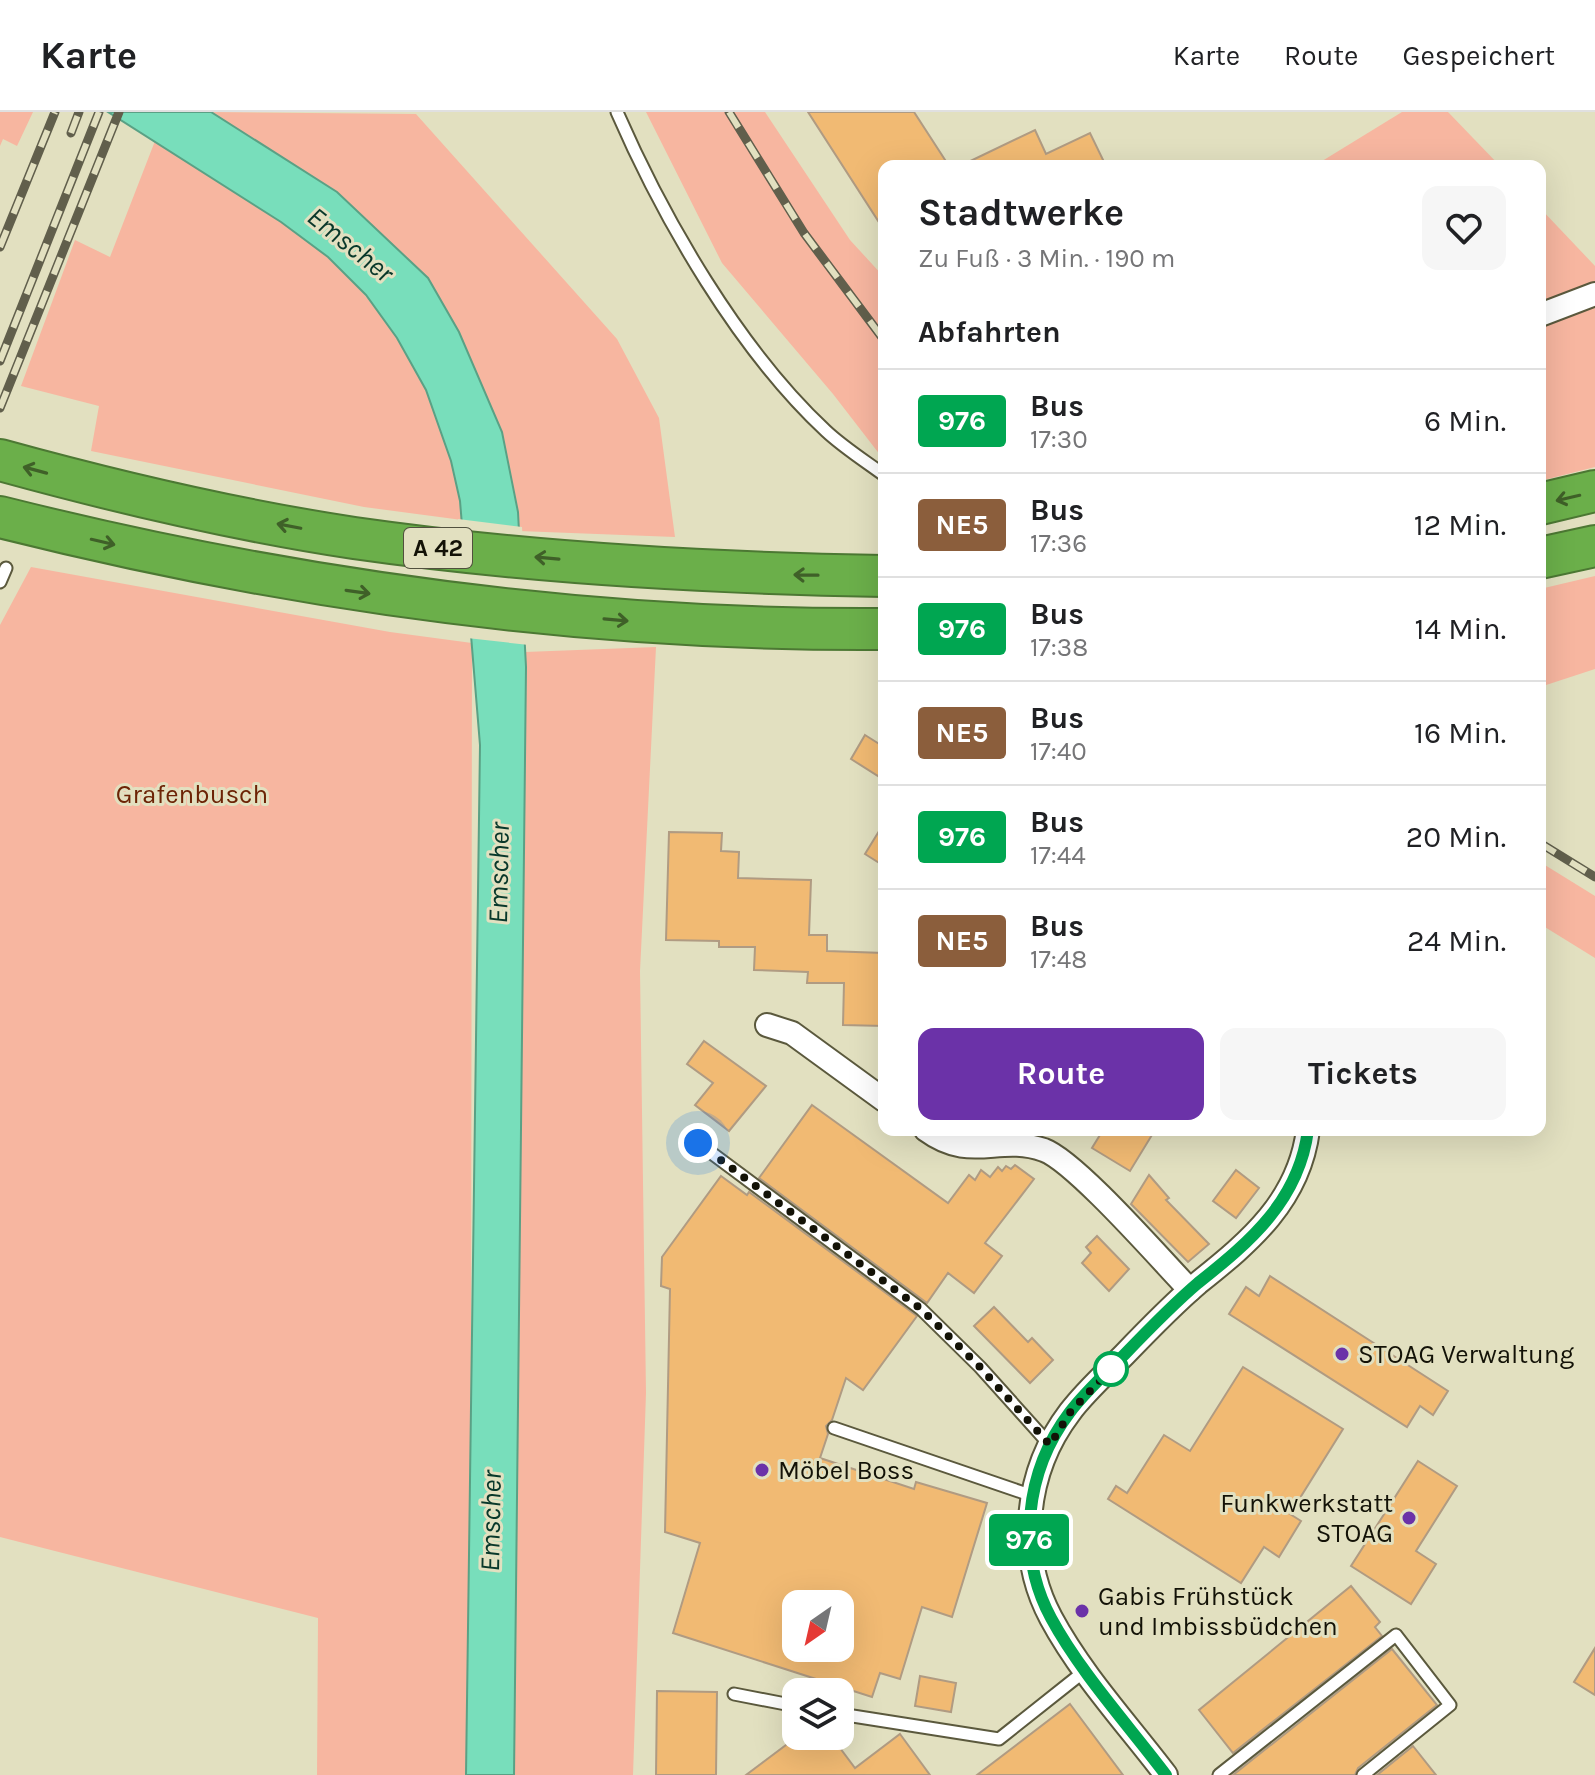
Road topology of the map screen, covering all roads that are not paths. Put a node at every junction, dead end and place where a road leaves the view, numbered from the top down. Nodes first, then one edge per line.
1 (617, 112) edge
2 (1595, 294) edge
3 (1546, 313) edge
4 (0, 460) edge
5 (878, 470) edge
6 (1595, 491) edge
7 (1546, 503) edge
8 (0, 517) edge
9 (1595, 546) edge
10 (1546, 557) edge
11 (6, 568) dead end
12 (878, 576) edge
13 (0, 582) edge
14 (878, 629) edge
15 (767, 1025) dead end
16 (878, 1096) edge
17 (937, 1136) edge
18 (1307, 1136) edge
19 (698, 1143) dead end
20 (1190, 1290) junction
21 (834, 1428) dead end
22 (1050, 1445) junction
23 (1033, 1496) junction
24 (1087, 1670) junction
25 (734, 1694) dead end
26 (782, 1703) edge
27 (854, 1716) edge
28 (1166, 1775) edge
29 (1219, 1775) edge
30 (1363, 1775) edge

1 - 5 lane
2 - 3 street
12 -> 4 highway, A 42
6 -> 7 highway
8 -> 14 highway, A 42
9 - 10 highway
11 - 13 lane
15 - 16 street
17 - 20 street
18 - 20 street
19 - 22 lane
20 - 22 street
21 - 23 lane
22 - 23 street
23 - 24 street
24 - 27 lane
24 - 28 street
25 - 26 lane
29 - 30 lane

